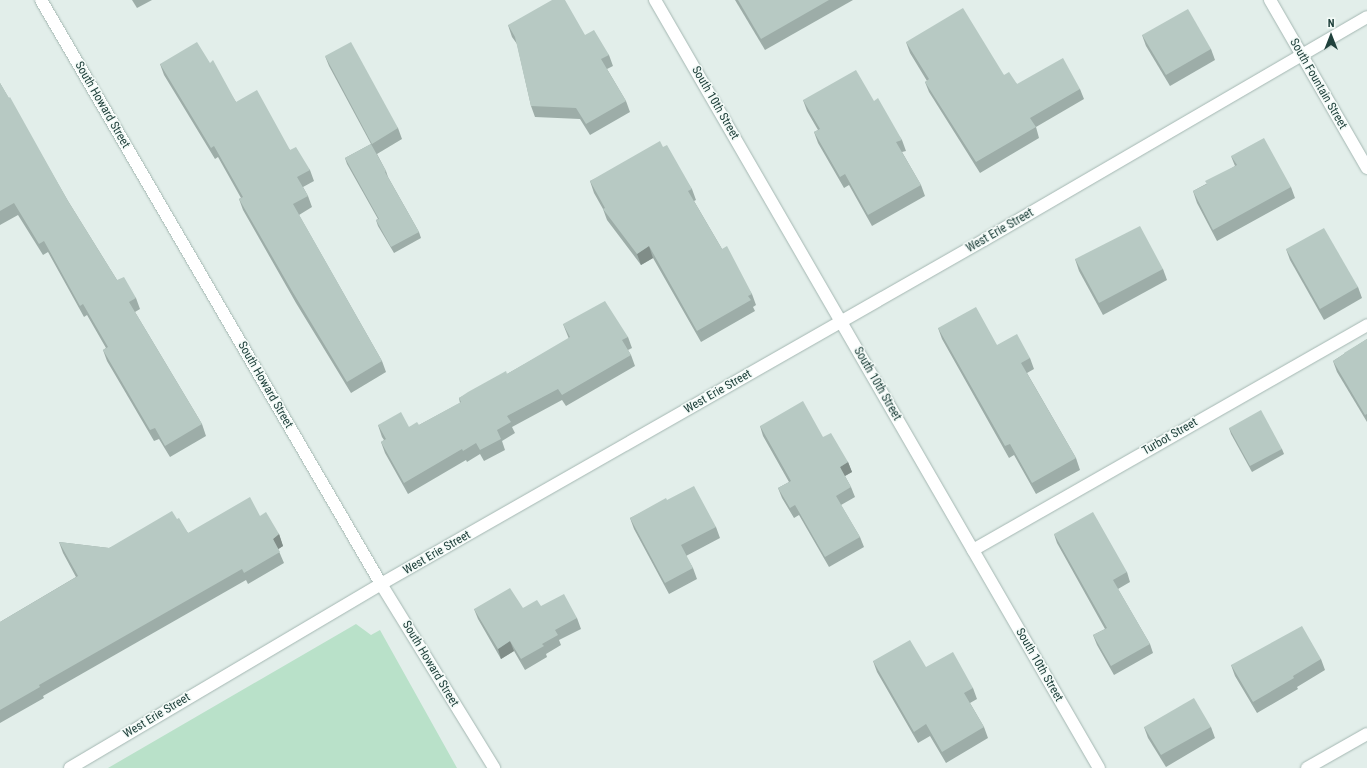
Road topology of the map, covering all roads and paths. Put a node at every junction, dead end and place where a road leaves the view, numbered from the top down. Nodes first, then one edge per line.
1 (41, 0) edge
2 (655, 0) edge
3 (1270, 0) edge
4 (1367, 17) edge
5 (1301, 56) junction
6 (1367, 168) edge
7 (841, 322) junction
8 (1367, 325) edge
9 (973, 550) junction
10 (381, 584) junction
11 (1367, 734) edge
12 (70, 768) edge
13 (494, 768) edge
14 (1098, 768) edge
15 (1307, 768) edge

1 - 10 street, South Howard Street
2 - 7 street, South 10th Street
3 - 5 street, South Fountain Street
4 - 5 street, West Erie Street
5 - 6 street, South Fountain Street
5 - 7 street, West Erie Street
7 - 9 street, South 10th Street
7 - 10 street, West Erie Street
8 - 9 street, Turbot Street
9 - 14 street, South 10th Street
10 - 12 street, West Erie Street
10 - 13 street, South Howard Street
11 - 15 street

